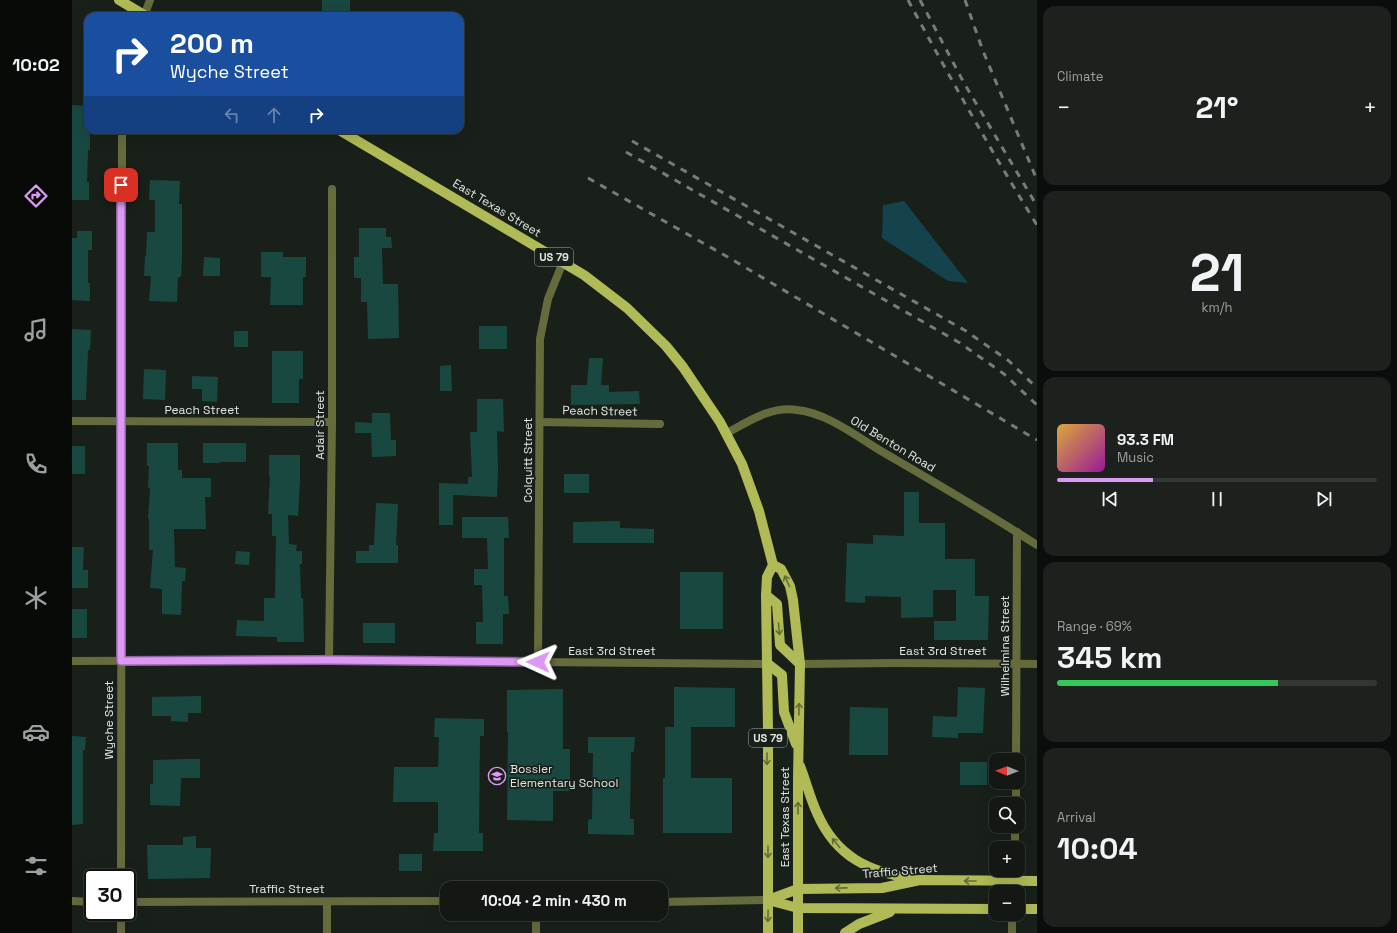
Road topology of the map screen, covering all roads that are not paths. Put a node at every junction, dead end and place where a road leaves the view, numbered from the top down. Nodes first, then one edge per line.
1 (119, 0) edge
2 (150, 0) edge
3 (138, 12) edge
4 (146, 12) edge
5 (122, 134) edge
6 (346, 134) edge
7 (332, 189) dead end
8 (563, 262) junction
9 (72, 421) edge
10 (122, 421) junction
11 (332, 422) junction
12 (540, 422) junction
13 (660, 424) dead end
14 (727, 433) junction
15 (1017, 532) junction
16 (1037, 545) edge
17 (773, 564) junction
18 (766, 595) junction
19 (329, 660) junction
20 (72, 661) edge
21 (121, 661) junction
22 (538, 662) junction
23 (768, 664) junction
24 (800, 664) junction
25 (1017, 664) junction
26 (1037, 664) edge
27 (798, 748) junction
28 (1016, 753) edge
29 (798, 760) junction
30 (121, 869) edge
31 (920, 880) junction
32 (1012, 881) junction
33 (1037, 881) edge
34 (1012, 885) edge
35 (798, 889) junction
36 (768, 900) junction
37 (72, 901) edge
38 (440, 901) edge
39 (84, 902) edge
40 (136, 902) edge
41 (327, 902) junction
42 (668, 902) edge
43 (798, 908) junction
44 (897, 909) junction
45 (989, 909) edge
46 (1025, 909) edge
47 (1037, 909) edge
48 (121, 921) edge
49 (536, 921) edge
50 (1012, 921) edge
51 (121, 933) edge
52 (327, 933) edge
53 (536, 933) edge
54 (768, 933) edge
55 (798, 933) edge
56 (845, 933) edge
57 (1012, 933) edge

1 - 3 main road
2 - 4 street
5 - 10 street, Wyche Street
6 - 8 main road, East Texas Street / US 79
7 - 11 street, Adair Street
8 - 12 street, Colquitt Street
8 - 14 main road, East Texas Street / US 79
9 - 10 street, Peach Street
10 - 11 street, Peach Street
10 - 21 street, Wyche Street
11 - 19 street, Adair Street
12 - 13 street, Peach Street
12 - 22 street, Colquitt Street
14 - 15 street, Old Benton Road
14 - 17 main road, East Texas Street / US 79
15 - 16 street, Old Benton Road
15 - 25 street, Wilhelmina Street
17 - 18 main road, East Texas Street / US 79
24 -> 17 main road, East Texas Street
18 - 23 main road, East Texas Street / US 79
18 -> 24 main road
19 - 21 street, East 3rd Street
19 - 22 street, East 3rd Street
20 - 21 street, East 3rd Street
21 - 30 street, Wyche Street
22 - 23 street, East 3rd Street
23 - 27 main road
23 -> 36 main road, East Texas Street / US 79
24 - 25 street, East 3rd Street
27 -> 24 main road, East Texas Street
25 - 26 street, East 3rd Street
25 - 28 street, Wilhelmina Street
27 - 29 main road, East Texas Street
31 -> 29 main road
35 -> 29 main road, East Texas Street
32 -> 31 main road, Traffic Street
31 -> 35 main road, Traffic Street
32 - 33 main road, Traffic Street
32 - 34 street
35 - 36 main road, Traffic Street
35 - 43 main road, East Texas Street
36 - 42 street, Traffic Street
36 - 43 main road, Traffic Street
36 -> 54 main road, East Texas Street / US 79
37 - 39 street
38 - 41 street, Traffic Street
40 - 41 street, Traffic Street
41 - 52 street
43 - 44 main road, Traffic Street
43 - 55 main road, East Texas Street
44 - 45 main road, Traffic Street
44 - 56 main road
46 - 47 main road
48 - 51 street
49 - 53 street
50 - 57 street

